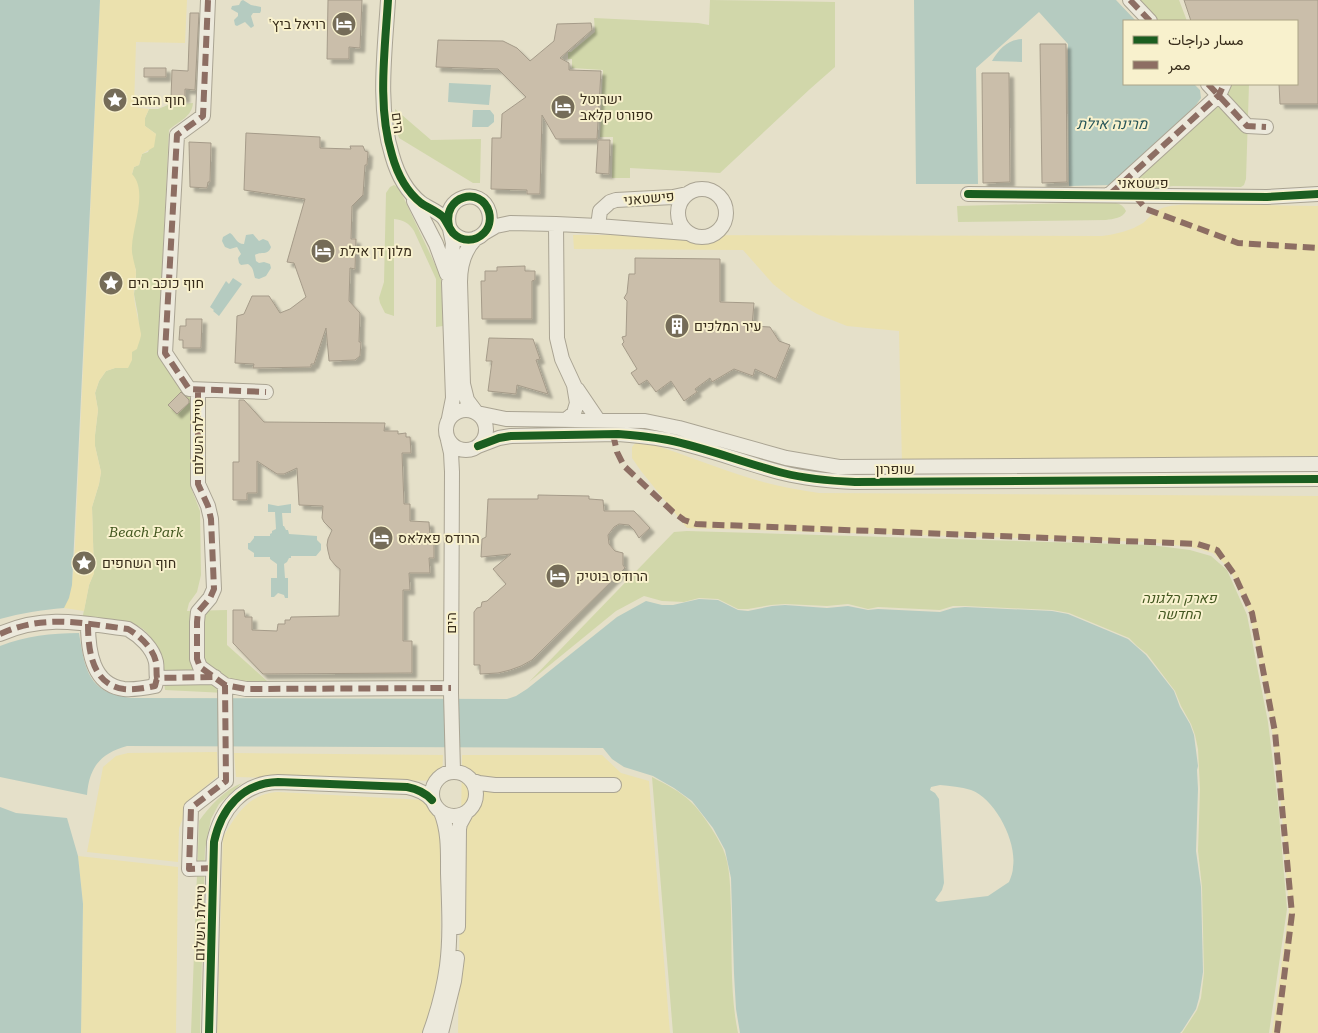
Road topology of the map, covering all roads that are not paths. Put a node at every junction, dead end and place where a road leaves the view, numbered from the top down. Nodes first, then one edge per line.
1 (208, 0) edge
2 (388, 0) edge
3 (1130, 0) edge
4 (1149, 20) edge
5 (1210, 85) edge
6 (1222, 90) edge
7 (1266, 127) dead end
8 (407, 188) junction
9 (687, 194) junction
10 (968, 194) dead end
11 (1318, 194) edge
12 (1109, 196) junction
13 (487, 208) junction
14 (510, 223) junction
15 (556, 224) junction
16 (598, 226) junction
17 (449, 227) junction
18 (687, 233) junction
19 (480, 236) junction
20 (450, 285) junction
21 (574, 386) junction
22 (198, 390) junction
23 (266, 392) dead end
24 (476, 412) junction
25 (448, 418) junction
26 (566, 420) junction
27 (598, 420) junction
28 (448, 440) junction
29 (476, 447) junction
30 (1318, 464) edge
31 (452, 475) junction
32 (1318, 479) edge
33 (88, 624) junction
34 (0, 634) edge
35 (157, 678) junction
36 (220, 681) junction
37 (451, 691) junction
38 (453, 771) junction
39 (436, 780) junction
40 (472, 780) junction
41 (614, 785) dead end
42 (515, 786) junction
43 (407, 787) junction
44 (432, 800) junction
45 (470, 808) junction
46 (441, 812) junction
47 (213, 868) junction
48 (209, 1033) edge
49 (430, 1033) edge
50 (441, 1033) edge

1 - 22 street, טיילת השלום
2 - 8 street, הים
3 - 4 street
5 - 6 street
6 - 7 street
6 - 12 street
8 - 17 street, הים
8 - 20 street, הים
9 - 16 street, פישטאני
9 - 18 street
9 - 18 street
10 - 12 street, פישטאני
11 - 12 street, פישטאני
13 - 14 street
13 - 17 street
13 - 19 street
14 - 15 street, פישטאני
14 - 19 street, פישטאני
15 - 16 street, פישטאני
15 - 21 street
16 - 18 street, פישטאני
17 - 19 street
17 - 20 street, הים
19 - 24 street
20 - 25 street, הים
21 - 26 street
21 - 27 street
22 - 23 street
22 - 36 street, טיילת השלום
24 - 25 street
24 - 26 street, שופרון
24 - 29 street
25 - 28 street
26 - 27 street, שופרון
27 - 30 street, שופרון
28 - 29 street
28 - 31 street, הים
29 - 31 street
29 - 32 street, שופרון
31 - 37 street, הים
33 - 34 street
33 - 35 street
33 - 35 street
35 - 36 street
36 - 37 street
36 - 47 street, טיילת השלום
37 - 38 street, הים
38 - 39 street
38 - 40 street
39 - 43 street
39 - 44 street
40 - 42 street
40 - 45 street
41 - 42 street
42 - 45 street
43 - 44 street
43 - 47 street, טיילת השלום
44 - 46 street
45 - 46 street
45 - 50 street
46 - 49 street
47 - 48 street, טיילת השלום

